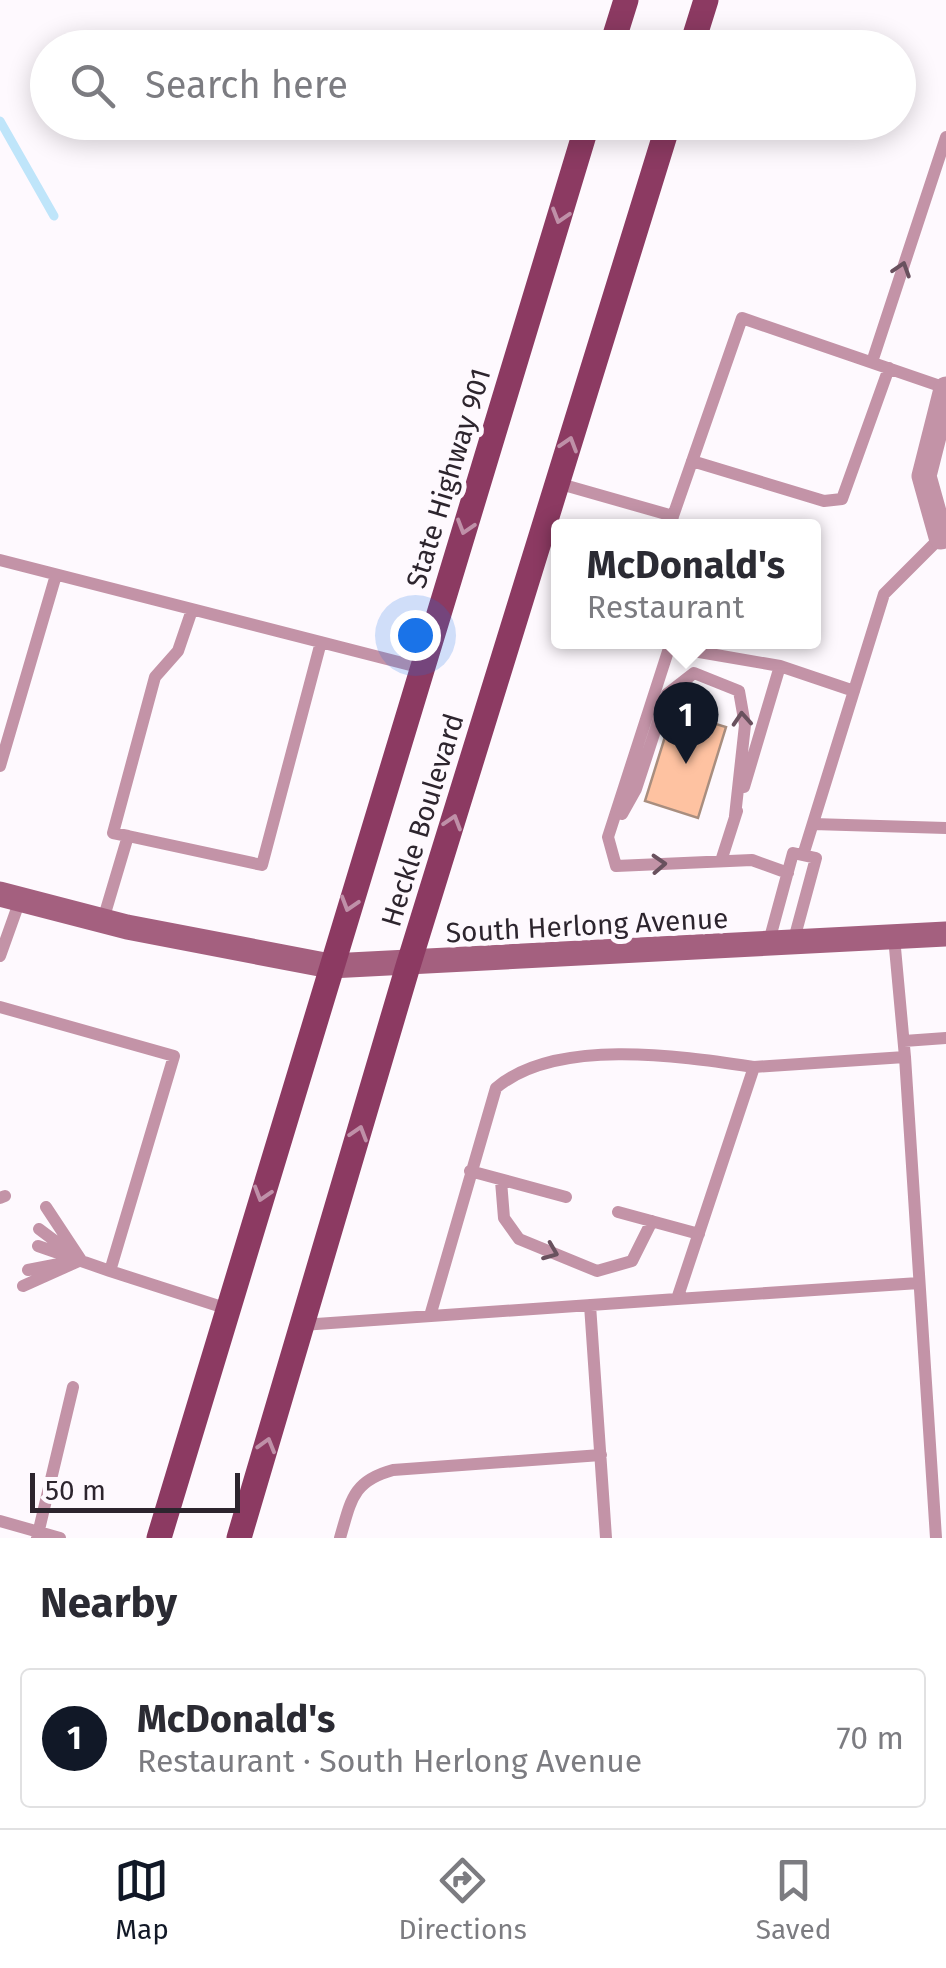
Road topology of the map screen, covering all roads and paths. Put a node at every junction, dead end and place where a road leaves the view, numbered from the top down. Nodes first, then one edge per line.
1 (626, 0) edge
2 (706, 0) edge
3 (617, 30) edge
4 (697, 30) edge
5 (946, 136) edge
6 (583, 140) edge
7 (662, 140) edge
8 (872, 362) junction
9 (888, 368) junction
10 (946, 388) edge
11 (692, 461) junction
12 (557, 483) junction
13 (666, 519) edge
14 (673, 519) edge
15 (943, 534) edge
16 (0, 560) edge
17 (56, 575) junction
18 (192, 610) junction
19 (321, 642) junction
20 (669, 649) edge
21 (696, 649) edge
22 (780, 666) junction
23 (422, 668) junction
24 (854, 692) junction
25 (0, 766) edge
26 (735, 816) junction
27 (813, 824) junction
28 (946, 828) edge
29 (128, 836) junction
30 (608, 837) junction
31 (804, 854) junction
32 (721, 861) junction
33 (788, 873) junction
34 (10, 897) edge
35 (103, 920) junction
36 (946, 934) edge
37 (894, 937) junction
38 (780, 944) junction
39 (0, 956) edge
40 (330, 966) junction
41 (408, 966) junction
42 (0, 1007) edge
43 (946, 1038) edge
44 (904, 1040) junction
45 (905, 1057) junction
46 (754, 1066) junction
47 (470, 1171) junction
48 (502, 1180) junction
49 (566, 1197) dead end
50 (46, 1207) dead end
51 (618, 1212) dead end
52 (652, 1221) junction
53 (39, 1229) dead end
54 (698, 1234) junction
55 (38, 1246) dead end
56 (81, 1260) junction
57 (28, 1270) dead end
58 (110, 1271) junction
59 (919, 1283) junction
60 (23, 1286) dead end
61 (677, 1299) junction
62 (590, 1305) junction
63 (228, 1310) junction
64 (430, 1316) junction
65 (302, 1324) junction
66 (73, 1387) dead end
67 (601, 1455) junction
68 (0, 1521) edge
69 (38, 1535) edge
70 (60, 1538) edge
71 (159, 1538) edge
72 (239, 1538) edge
73 (340, 1538) edge
74 (606, 1538) edge
75 (936, 1538) edge

1 - 3 main road
2 - 4 main road
8 -> 5 lane
6 -> 23 main road, State Highway 901
12 -> 7 main road, Heckle Boulevard
8 - 9 lane
8 - 11 lane
9 - 10 lane
9 - 11 lane
10 - 15 street
11 - 14 lane
12 - 13 lane
41 -> 12 main road, Heckle Boulevard
15 - 24 lane
16 - 17 lane
17 - 18 lane
17 - 25 lane
18 - 19 lane
18 - 29 lane
19 - 23 lane
19 - 29 lane
20 - 30 lane
21 - 22 lane
22 - 24 lane
22 - 26 lane
23 -> 40 main road, State Highway 901
24 - 27 lane
26 -> 30 lane
26 - 32 lane
27 - 28 lane
27 - 31 lane
29 - 35 lane
30 -> 32 lane
31 - 33 lane
31 - 38 lane
32 - 33 lane
33 - 38 lane
34 - 35 street, South Herlong Avenue
34 - 39 lane
35 - 40 street, South Herlong Avenue
36 - 37 street, South Herlong Avenue
37 - 38 street, South Herlong Avenue
37 - 44 lane
38 - 41 street, South Herlong Avenue
40 - 41 street, South Herlong Avenue
40 -> 63 main road
65 -> 41 main road, Heckle Boulevard
42 - 58 lane
43 - 44 lane
44 - 45 lane
45 - 46 lane
45 - 59 lane
46 - 47 lane
46 - 54 lane
47 - 48 lane
47 - 64 lane
48 - 49 lane
48 -> 52 lane
50 - 56 lane
51 - 52 lane
52 - 54 lane
53 - 56 lane
54 - 61 lane
55 - 56 lane
56 - 57 lane
56 - 58 lane
56 - 60 lane
58 - 63 lane
59 - 61 lane
59 - 75 lane
61 - 62 lane
62 - 64 lane
62 - 67 lane
63 - 71 main road
64 - 65 lane
72 -> 65 main road, Heckle Boulevard
66 - 69 lane
67 - 73 lane
67 - 74 lane
68 - 69 lane
69 - 70 lane

